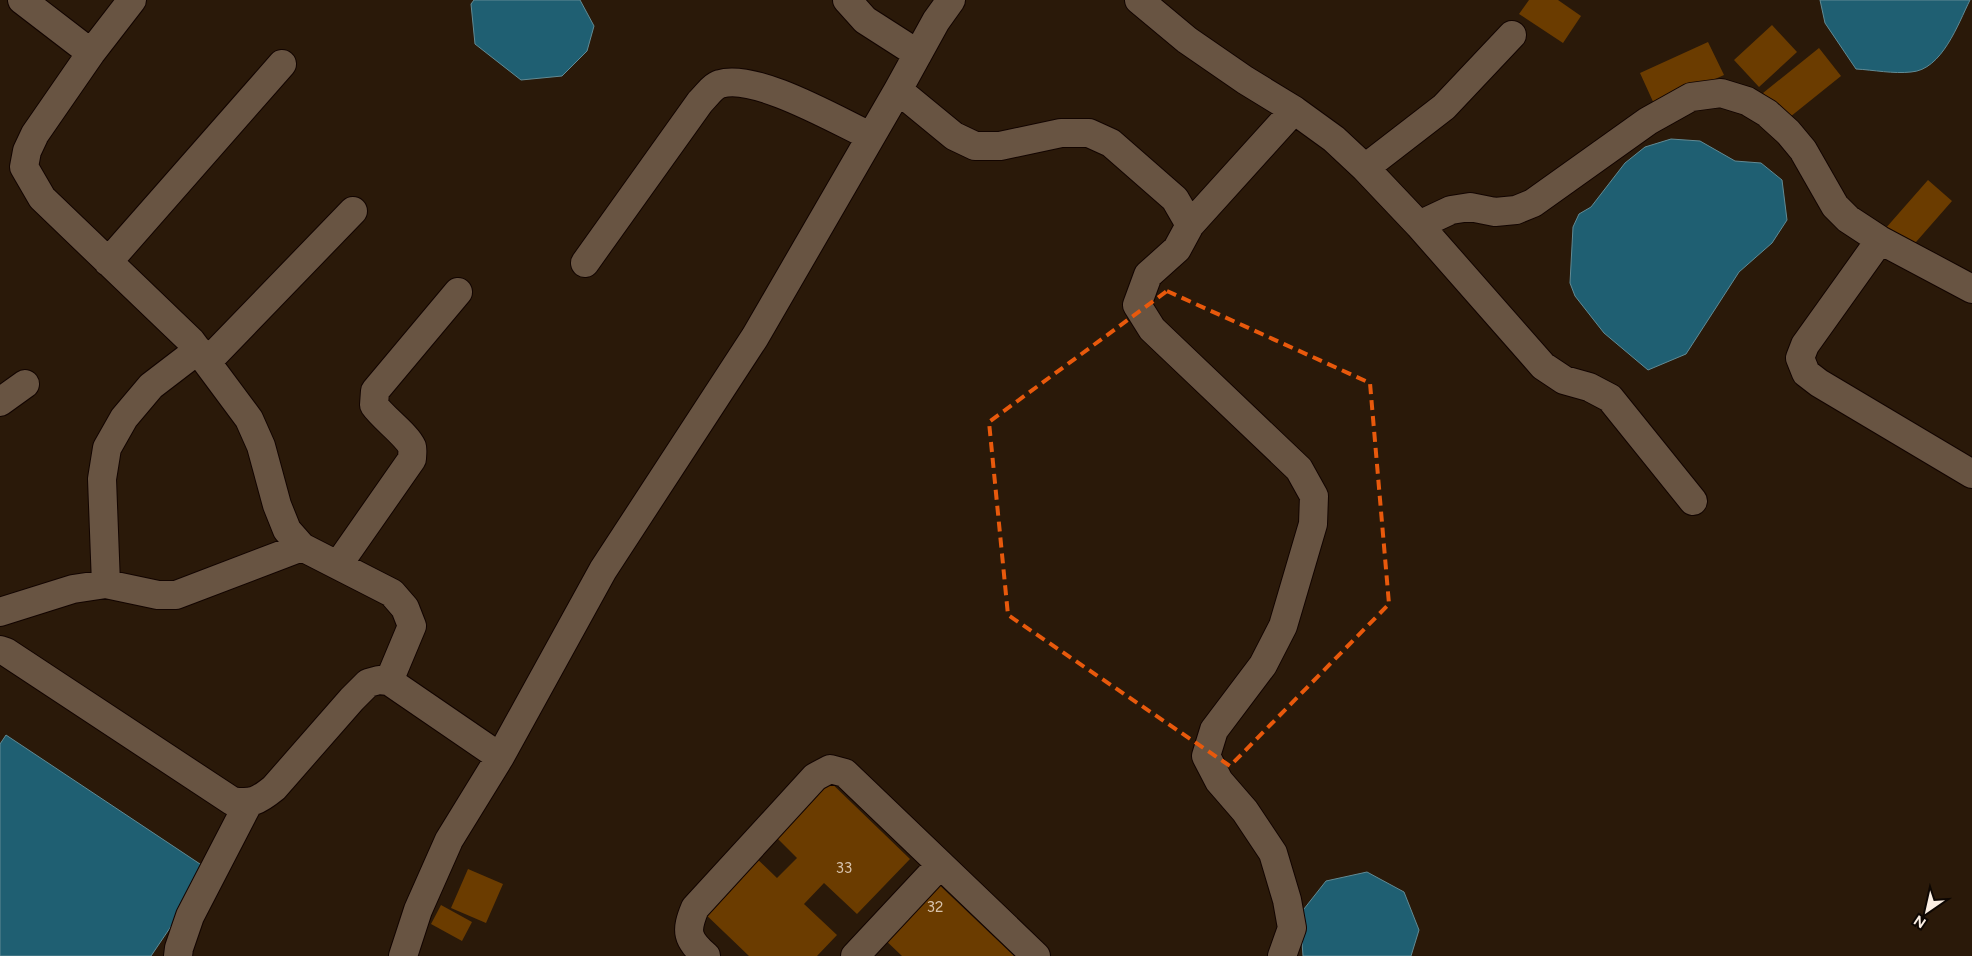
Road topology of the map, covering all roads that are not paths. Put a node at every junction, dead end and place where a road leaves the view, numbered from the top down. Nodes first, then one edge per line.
1 (22, 0) edge
2 (132, 0) edge
3 (847, 0) edge
4 (951, 0) edge
5 (1139, 0) edge
6 (1512, 35) dead end
7 (91, 53) junction
8 (918, 54) junction
9 (282, 64) dead end
10 (898, 90) junction
11 (1294, 110) junction
12 (870, 136) junction
13 (1365, 168) junction
14 (353, 211) dead end
15 (1190, 225) junction
16 (1419, 225) junction
17 (1880, 240) junction
18 (108, 262) junction
19 (585, 263) dead end
20 (1972, 289) edge
21 (458, 292) dead end
22 (202, 356) junction
23 (25, 384) dead end
24 (0, 402) edge
25 (1972, 474) edge
26 (1693, 501) dead end
27 (302, 547) junction
28 (338, 566) junction
29 (106, 584) junction
30 (0, 612) edge
31 (0, 650) edge
32 (389, 681) junction
33 (500, 757) junction
34 (248, 804) junction
35 (940, 865) junction
36 (178, 956) edge
37 (403, 956) edge
38 (706, 956) edge
39 (855, 956) edge
40 (1036, 956) edge
41 (1282, 956) edge

1 - 7 street
2 - 7 street
3 - 8 street
4 - 8 street
5 - 11 street
6 - 13 street
7 - 18 street
8 - 10 street
9 - 18 street
10 - 12 street
10 - 15 street
11 - 13 street
11 - 15 street
12 - 19 street
12 - 33 street
13 - 16 street
14 - 22 street
15 - 41 street
16 - 17 street
16 - 26 street
17 - 20 street
17 - 25 street
18 - 22 street
21 - 28 street
22 - 27 street
22 - 29 street
23 - 24 street
27 - 28 street
27 - 29 street
28 - 32 street
29 - 30 street
31 - 34 street
32 - 33 street
32 - 34 street
33 - 37 street
34 - 36 street
35 - 38 street
35 - 39 street
35 - 40 street

